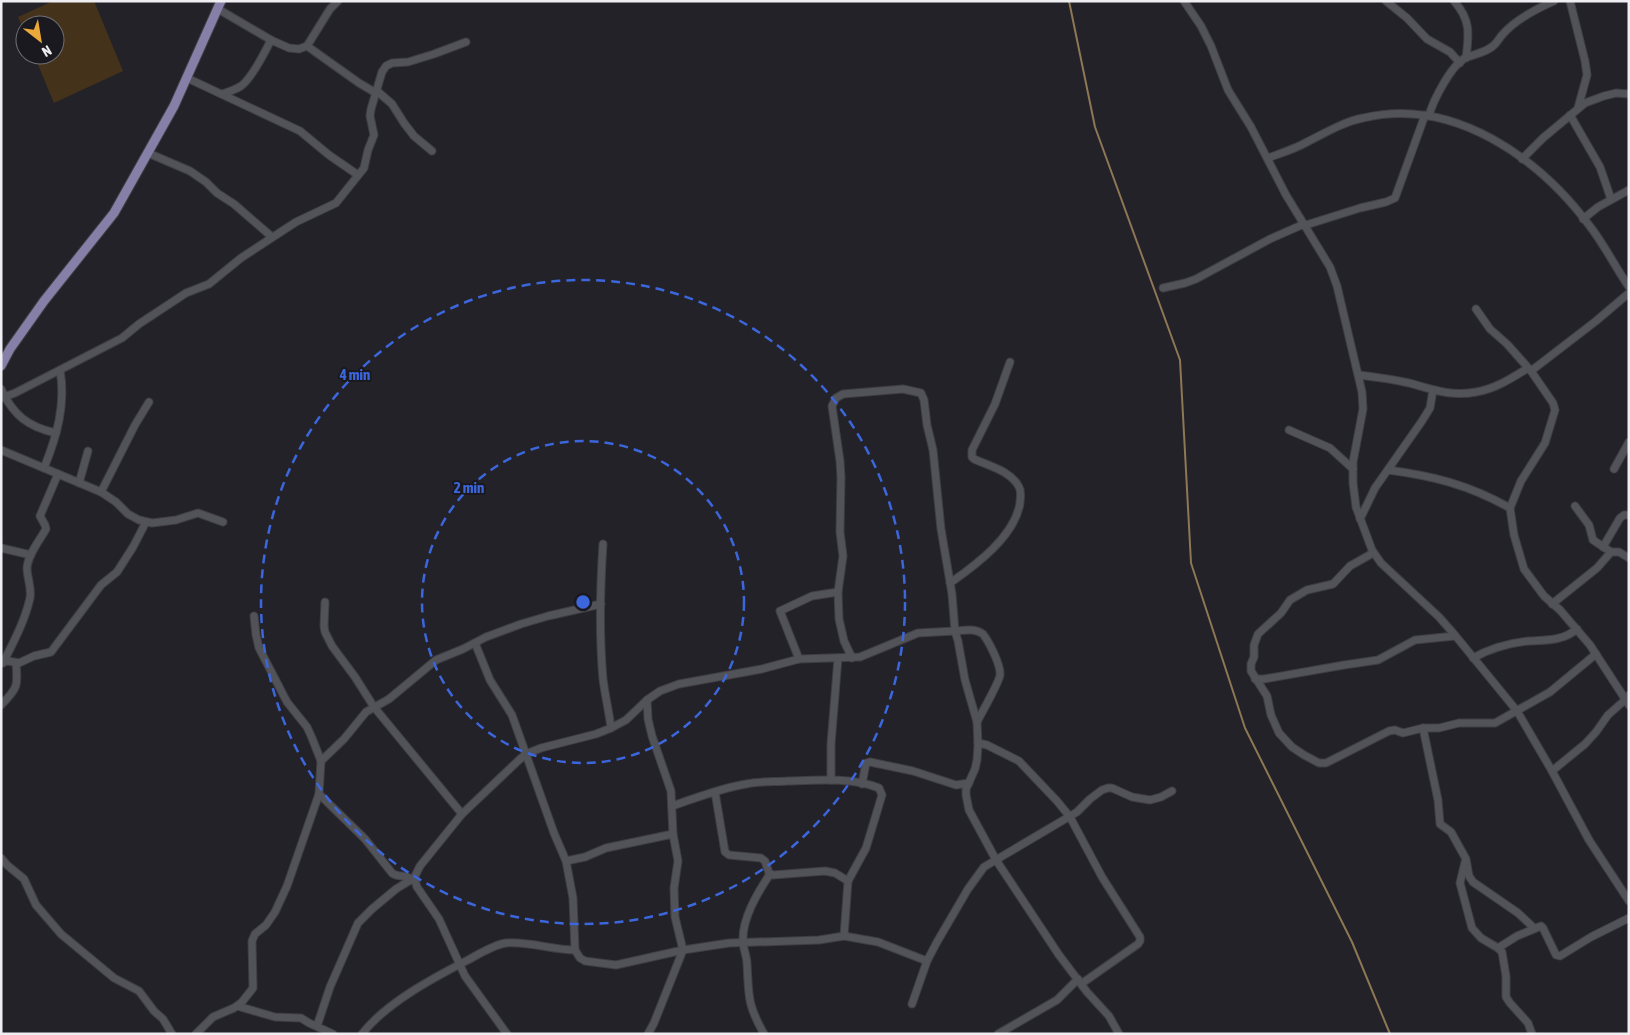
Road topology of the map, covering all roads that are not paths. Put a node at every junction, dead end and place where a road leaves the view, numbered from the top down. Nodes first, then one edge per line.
1 (338, 1) edge
2 (1184, 1) edge
3 (1386, 1) edge
4 (1454, 1) edge
5 (1554, 1) edge
6 (1570, 1) edge
7 (220, 5) edge
8 (271, 40) junction
9 (466, 42) dead end
10 (307, 46) junction
11 (1463, 60) junction
12 (187, 78) junction
13 (377, 92) junction
14 (222, 94) junction
15 (1629, 94) edge
16 (1578, 108) junction
17 (1570, 115) junction
18 (1427, 116) junction
19 (432, 152) dead end
20 (148, 153) junction
21 (1268, 158) junction
22 (1522, 159) junction
23 (358, 175) junction
24 (1629, 190) edge
25 (1611, 199) junction
26 (1583, 219) junction
27 (1305, 224) junction
28 (272, 237) junction
29 (1629, 287) edge
30 (1163, 288) dead end
31 (1629, 293) edge
32 (1476, 309) dead end
33 (1010, 362) dead end
34 (1, 366) edge
35 (60, 370) junction
36 (1529, 370) junction
37 (1359, 375) junction
38 (1, 389) edge
39 (1433, 390) junction
40 (3, 397) edge
41 (149, 402) dead end
42 (1289, 430) dead end
43 (56, 433) junction
44 (1629, 442) edge
45 (1, 450) edge
46 (88, 451) dead end
47 (44, 468) junction
48 (1353, 469) junction
49 (1614, 469) dead end
50 (1388, 470) junction
51 (58, 474) junction
52 (79, 483) junction
53 (101, 492) junction
54 (1575, 506) dead end
55 (1510, 508) junction
56 (1629, 515) edge
57 (1360, 519) junction
58 (146, 522) junction
59 (223, 522) dead end
60 (603, 544) dead end
61 (1603, 547) junction
62 (1, 548) edge
63 (1611, 552) junction
64 (1374, 553) junction
65 (31, 555) junction
66 (1629, 558) edge
67 (950, 582) junction
68 (838, 592) junction
69 (325, 602) dead end
70 (601, 604) junction
71 (1552, 604) junction
72 (254, 616) dead end
73 (1577, 629) junction
74 (955, 631) junction
75 (1455, 636) junction
76 (475, 643) junction
77 (1596, 654) junction
78 (838, 658) junction
79 (852, 658) junction
80 (1474, 658) junction
81 (799, 659) junction
82 (2, 663) edge
83 (16, 663) junction
84 (1255, 679) junction
85 (647, 700) junction
86 (1628, 700) edge
87 (1, 705) edge
88 (374, 707) junction
89 (1517, 711) junction
90 (977, 722) junction
91 (611, 728) junction
92 (1423, 728) junction
93 (978, 743) junction
94 (526, 754) junction
95 (321, 761) junction
96 (1552, 770) junction
97 (830, 780) junction
98 (968, 783) junction
99 (862, 784) junction
100 (1172, 791) dead end
101 (715, 792) junction
102 (319, 794) junction
103 (672, 806) junction
104 (462, 814) junction
105 (1070, 817) junction
106 (673, 834) junction
107 (1, 858) edge
108 (1466, 859) junction
109 (996, 860) junction
110 (566, 861) junction
111 (770, 874) junction
112 (413, 879) junction
113 (848, 881) junction
114 (1629, 901) edge
115 (1629, 918) edge
116 (1534, 928) junction
117 (844, 936) junction
118 (743, 942) junction
119 (1498, 948) junction
120 (575, 950) junction
121 (683, 950) junction
122 (927, 961) junction
123 (458, 964) junction
124 (1079, 981) junction
125 (912, 1004) dead end
126 (238, 1006) junction
127 (317, 1026) junction
128 (172, 1034) edge
129 (196, 1034) edge
130 (333, 1034) edge
131 (362, 1034) edge
132 (507, 1034) edge
133 (648, 1034) edge
134 (764, 1034) edge
135 (998, 1034) edge
136 (1119, 1034) edge
137 (1532, 1034) edge

1 - 10 street
2 - 21 street
3 - 11 street
4 - 11 street
5 - 11 street
6 - 16 street
7 - 8 street
7 - 12 main road
8 - 10 street
8 - 14 street
9 - 13 street
10 - 13 street
11 - 18 street
12 - 14 street
12 - 20 main road
13 - 19 street
13 - 23 street
14 - 23 street
15 - 16 street
16 - 17 street
17 - 22 street
17 - 25 street
18 - 21 street
18 - 22 street
18 - 27 street
20 - 28 street
20 - 34 main road
21 - 27 street
22 - 26 street
23 - 28 street
24 - 25 street
25 - 26 street
26 - 29 street
27 - 30 street
27 - 37 street
28 - 35 street
31 - 36 street
32 - 36 street
33 - 67 street
35 - 40 street
35 - 43 street
36 - 39 street
36 - 55 street
37 - 39 street
37 - 48 street
38 - 40 street
39 - 50 street
40 - 43 street
41 - 53 street
42 - 48 street
43 - 47 street
44 - 49 street
45 - 47 street
46 - 52 street
47 - 51 street
48 - 57 street
50 - 55 street
50 - 57 street
51 - 52 street
51 - 65 street
52 - 53 street
53 - 58 street
54 - 61 street
55 - 71 street
56 - 61 street
57 - 64 street
58 - 59 street
58 - 83 street
60 - 70 street
61 - 63 street
62 - 65 street
63 - 66 street
63 - 71 street
64 - 75 street
64 - 84 street
65 - 82 street
67 - 68 street
67 - 74 street
68 - 79 street
68 - 81 street
69 - 88 street
70 - 76 street
70 - 91 street
71 - 73 street
72 - 95 street
73 - 77 street
73 - 80 street
74 - 79 street
74 - 90 street
74 - 90 street
75 - 80 street
75 - 84 street
76 - 88 street
76 - 94 street
77 - 86 street
77 - 89 street
78 - 79 street
78 - 81 street
78 - 97 street
80 - 89 street
81 - 85 street
82 - 83 street
83 - 87 street
84 - 92 street
85 - 91 street
85 - 103 street
86 - 96 street
88 - 95 street
88 - 104 street
89 - 92 street
89 - 96 street
90 - 93 street
91 - 94 street
92 - 108 street
93 - 98 street
93 - 105 street
94 - 104 street
94 - 110 street
95 - 102 street
96 - 114 street
97 - 99 street
97 - 101 street
98 - 99 street
98 - 109 street
99 - 113 street
100 - 105 street
101 - 103 street
101 - 111 street
102 - 112 street
102 - 126 street
103 - 106 street
104 - 112 street
105 - 109 street
105 - 124 street
106 - 110 street
106 - 121 street
107 - 128 street
108 - 116 street
108 - 119 street
109 - 122 street
109 - 124 street
110 - 120 street
111 - 113 street
111 - 118 street
112 - 123 street
112 - 127 street
113 - 117 street
115 - 116 street
116 - 119 street
117 - 118 street
117 - 122 street
118 - 121 street
118 - 134 street
119 - 137 street
120 - 121 street
120 - 123 street
121 - 133 street
122 - 125 street
123 - 131 street
123 - 132 street
124 - 135 street
124 - 136 street
126 - 127 street
126 - 129 street
127 - 130 street

